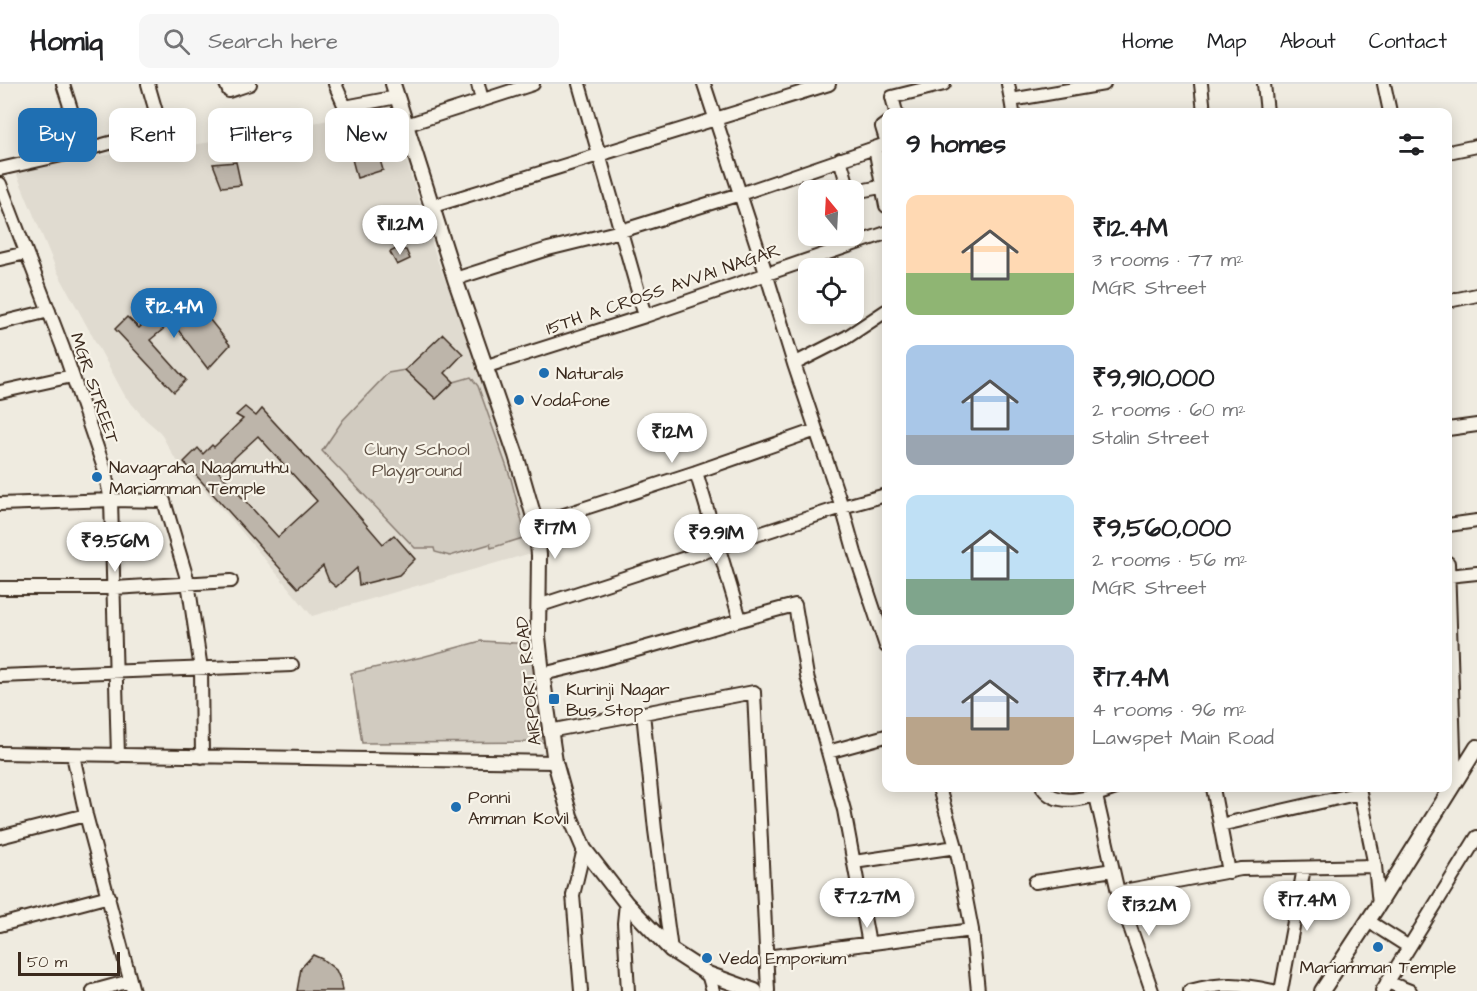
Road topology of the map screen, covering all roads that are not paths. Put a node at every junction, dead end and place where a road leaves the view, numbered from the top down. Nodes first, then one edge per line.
1 (63, 84) edge
2 (148, 84) edge
3 (226, 84) edge
4 (250, 84) edge
5 (335, 84) edge
6 (477, 84) edge
7 (533, 84) edge
8 (579, 84) edge
9 (704, 84) edge
10 (829, 84) edge
11 (888, 84) edge
12 (944, 84) edge
13 (1008, 84) edge
14 (1104, 84) edge
15 (1201, 84) edge
16 (1264, 84) edge
17 (1384, 84) edge
18 (395, 90) edge
19 (892, 97) junction
20 (483, 100) junction
21 (1012, 106) edge
22 (71, 108) edge
23 (401, 108) edge
24 (895, 108) edge
25 (1204, 108) edge
26 (1267, 108) edge
27 (1389, 108) edge
28 (715, 118) junction
29 (409, 124) edge
30 (409, 134) edge
31 (882, 144) edge
32 (97, 146) edge
33 (1477, 146) edge
34 (1452, 151) edge
35 (599, 156) junction
36 (840, 159) junction
37 (31, 162) edge
38 (0, 169) edge
39 (846, 180) edge
40 (882, 187) edge
41 (864, 190) edge
42 (2, 193) edge
43 (740, 194) junction
44 (432, 206) junction
45 (621, 231) junction
46 (882, 233) edge
47 (26, 253) junction
48 (0, 260) edge
49 (766, 273) junction
50 (454, 279) junction
51 (1477, 295) edge
52 (1452, 300) edge
53 (49, 311) junction
54 (882, 315) edge
55 (645, 316) junction
56 (0, 323) edge
57 (794, 364) junction
58 (484, 367) junction
59 (72, 376) junction
60 (0, 392) edge
61 (1477, 424) edge
62 (1452, 428) edge
63 (816, 430) junction
64 (696, 472) junction
65 (882, 496) edge
66 (111, 500) junction
67 (0, 504) edge
68 (842, 507) junction
69 (1477, 521) edge
70 (536, 524) junction
71 (1452, 524) edge
72 (718, 548) junction
73 (1477, 573) edge
74 (1452, 576) edge
75 (231, 581) dead end
76 (188, 582) junction
77 (0, 588) edge
78 (114, 588) junction
79 (538, 606) junction
80 (740, 619) junction
81 (882, 634) edge
82 (292, 665) dead end
83 (201, 669) junction
84 (116, 672) junction
85 (542, 674) junction
86 (0, 676) edge
87 (643, 713) junction
88 (549, 731) junction
89 (1452, 734) edge
90 (882, 737) edge
91 (1477, 747) edge
92 (828, 752) junction
93 (0, 753) edge
94 (73, 755) junction
95 (118, 756) junction
96 (202, 757) junction
97 (555, 762) junction
98 (1455, 782) junction
99 (1452, 787) edge
100 (940, 792) edge
101 (1047, 792) edge
102 (1106, 792) edge
103 (1214, 792) edge
104 (1351, 792) edge
105 (1359, 792) edge
106 (1449, 792) edge
107 (1096, 796) junction
108 (86, 815) junction
109 (1220, 825) junction
110 (0, 837) edge
111 (1477, 837) edge
112 (956, 847) junction
113 (584, 849) junction
114 (854, 862) junction
115 (1375, 866) junction
116 (1304, 868) junction
117 (1113, 870) junction
118 (1229, 872) junction
119 (1035, 882) dead end
120 (1118, 892) junction
121 (109, 896) junction
122 (626, 903) junction
123 (1379, 904) junction
124 (1368, 921) junction
125 (0, 925) edge
126 (972, 930) junction
127 (869, 944) junction
128 (1409, 947) junction
129 (671, 950) junction
130 (766, 957) junction
131 (708, 974) junction
132 (132, 986) edge
133 (1385, 987) edge
134 (1246, 988) edge
135 (93, 991) edge
136 (581, 991) edge
137 (628, 991) edge
138 (713, 991) edge
139 (755, 991) edge
140 (768, 991) edge
141 (978, 991) edge
142 (1152, 991) edge
143 (1190, 991) edge
144 (1273, 991) edge
145 (1281, 991) edge
146 (1322, 991) edge
147 (1410, 991) edge

1 - 22 street
2 - 32 street
3 - 4 street
5 - 18 street
6 - 20 street
7 - 20 street
8 - 35 street
9 - 28 street
10 - 28 street
11 - 19 street
12 - 19 street
13 - 21 street
14 - 21 street
15 - 25 street
16 - 26 street
17 - 27 street
18 - 23 street, AIRPORT ROAD
19 - 24 street
20 - 29 street
28 - 35 street
28 - 43 street
30 - 44 street, AIRPORT ROAD
31 - 36 street
33 - 34 street
35 - 44 street
35 - 45 street
36 - 39 street
36 - 43 street
37 - 38 street
40 - 41 street
42 - 47 street, MGR STREET
43 - 45 street
43 - 49 street
44 - 50 street, AIRPORT ROAD
45 - 50 street
45 - 55 street
46 - 49 street, 15TH A CROSS AVVAI NAGAR
47 - 48 street
47 - 53 street, MGR STREET
49 - 55 street, 15TH A CROSS AVVAI NAGAR
49 - 57 street
50 - 58 street, AIRPORT ROAD
51 - 52 street
53 - 56 street
53 - 59 street, MGR STREET
54 - 57 street
55 - 58 street, 15TH A CROSS AVVAI NAGAR
57 - 63 street
58 - 70 street, AIRPORT ROAD
59 - 60 street
59 - 66 street, MGR STREET
61 - 62 street
63 - 64 street
63 - 68 street
64 - 70 street
64 - 72 street
65 - 68 street
66 - 67 street
66 - 76 street
66 - 78 street, MGR STREET
68 - 72 street
68 - 81 street
69 - 71 street
70 - 79 street, AIRPORT ROAD
72 - 79 street
72 - 80 street
73 - 74 street
75 - 76 street
76 - 78 street
76 - 83 street
77 - 78 street
78 - 84 street, MGR STREET
79 - 85 street, AIRPORT ROAD
80 - 85 street
80 - 92 street
82 - 83 street
83 - 84 street
83 - 96 street
84 - 86 street
84 - 95 street, MGR STREET
85 - 88 street, AIRPORT ROAD
87 - 88 street
87 - 129 street
87 - 130 street
88 - 97 street, AIRPORT ROAD
89 - 98 street
90 - 92 street
91 - 98 street
92 - 114 street
93 - 94 street
94 - 95 street
94 - 108 street
95 - 96 street
96 - 97 street
97 - 113 street, AIRPORT ROAD
98 - 99 street
100 - 112 street
101 - 107 street
102 - 107 street
103 - 109 street
104 - 109 street
105 - 115 street
106 - 123 street
107 - 117 street
108 - 110 street
108 - 121 street
109 - 118 street
111 - 128 street
112 - 114 street
112 - 126 street
113 - 122 street, AIRPORT ROAD
113 - 136 street
114 - 127 street
115 - 116 street
115 - 123 street
116 - 118 street
116 - 145 street
117 - 119 street
117 - 120 street
118 - 120 street
120 - 142 street
121 - 125 street
121 - 132 street
122 - 129 street, AIRPORT ROAD
122 - 137 street
123 - 124 street
124 - 128 street
124 - 146 street
126 - 127 street
126 - 141 street
127 - 130 street
128 - 133 street
129 - 131 street, AIRPORT ROAD
130 - 140 street
131 - 138 street
131 - 139 street, AIRPORT ROAD
132 - 135 street
133 - 147 street
134 - 143 street
134 - 144 street

